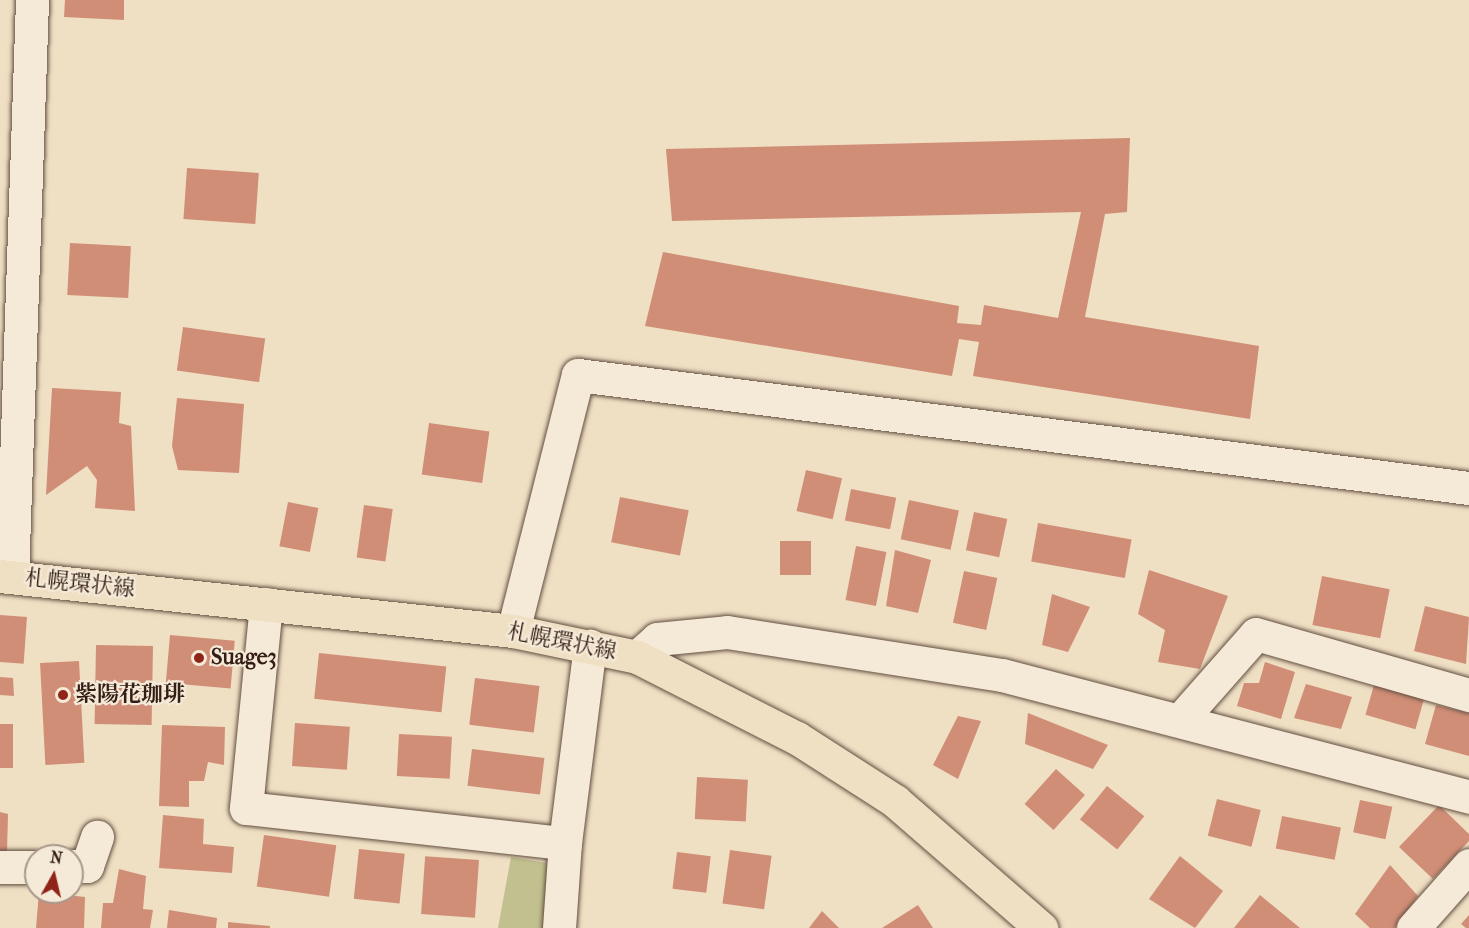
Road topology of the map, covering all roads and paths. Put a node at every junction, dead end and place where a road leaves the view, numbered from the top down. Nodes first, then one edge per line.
1 (32, 0) edge
2 (14, 113) edge
3 (11, 276) edge
4 (1469, 488) edge
5 (6, 576) edge
6 (266, 604) junction
7 (513, 631) junction
8 (590, 646) junction
9 (637, 657) junction
10 (1469, 695) edge
11 (1181, 719) junction
12 (1469, 797) edge
13 (97, 837) dead end
14 (565, 843) junction
15 (1469, 865) edge
16 (84, 866) edge
17 (0, 867) edge
18 (24, 867) edge
19 (559, 928) edge
20 (1041, 928) edge
21 (1413, 928) edge

1 - 2 street
2 - 3 street
3 - 5 street
4 - 7 street
5 - 6 main road, 札幌環状線
6 - 7 main road, 札幌環状線
6 - 14 street
7 - 8 main road, 札幌環状線
8 - 9 main road, 札幌環状線
8 - 14 street
9 - 11 street
9 - 20 main road, 札幌環状線
10 - 11 street
11 - 12 street
13 - 16 street
14 - 19 street
15 - 21 street
17 - 18 street

